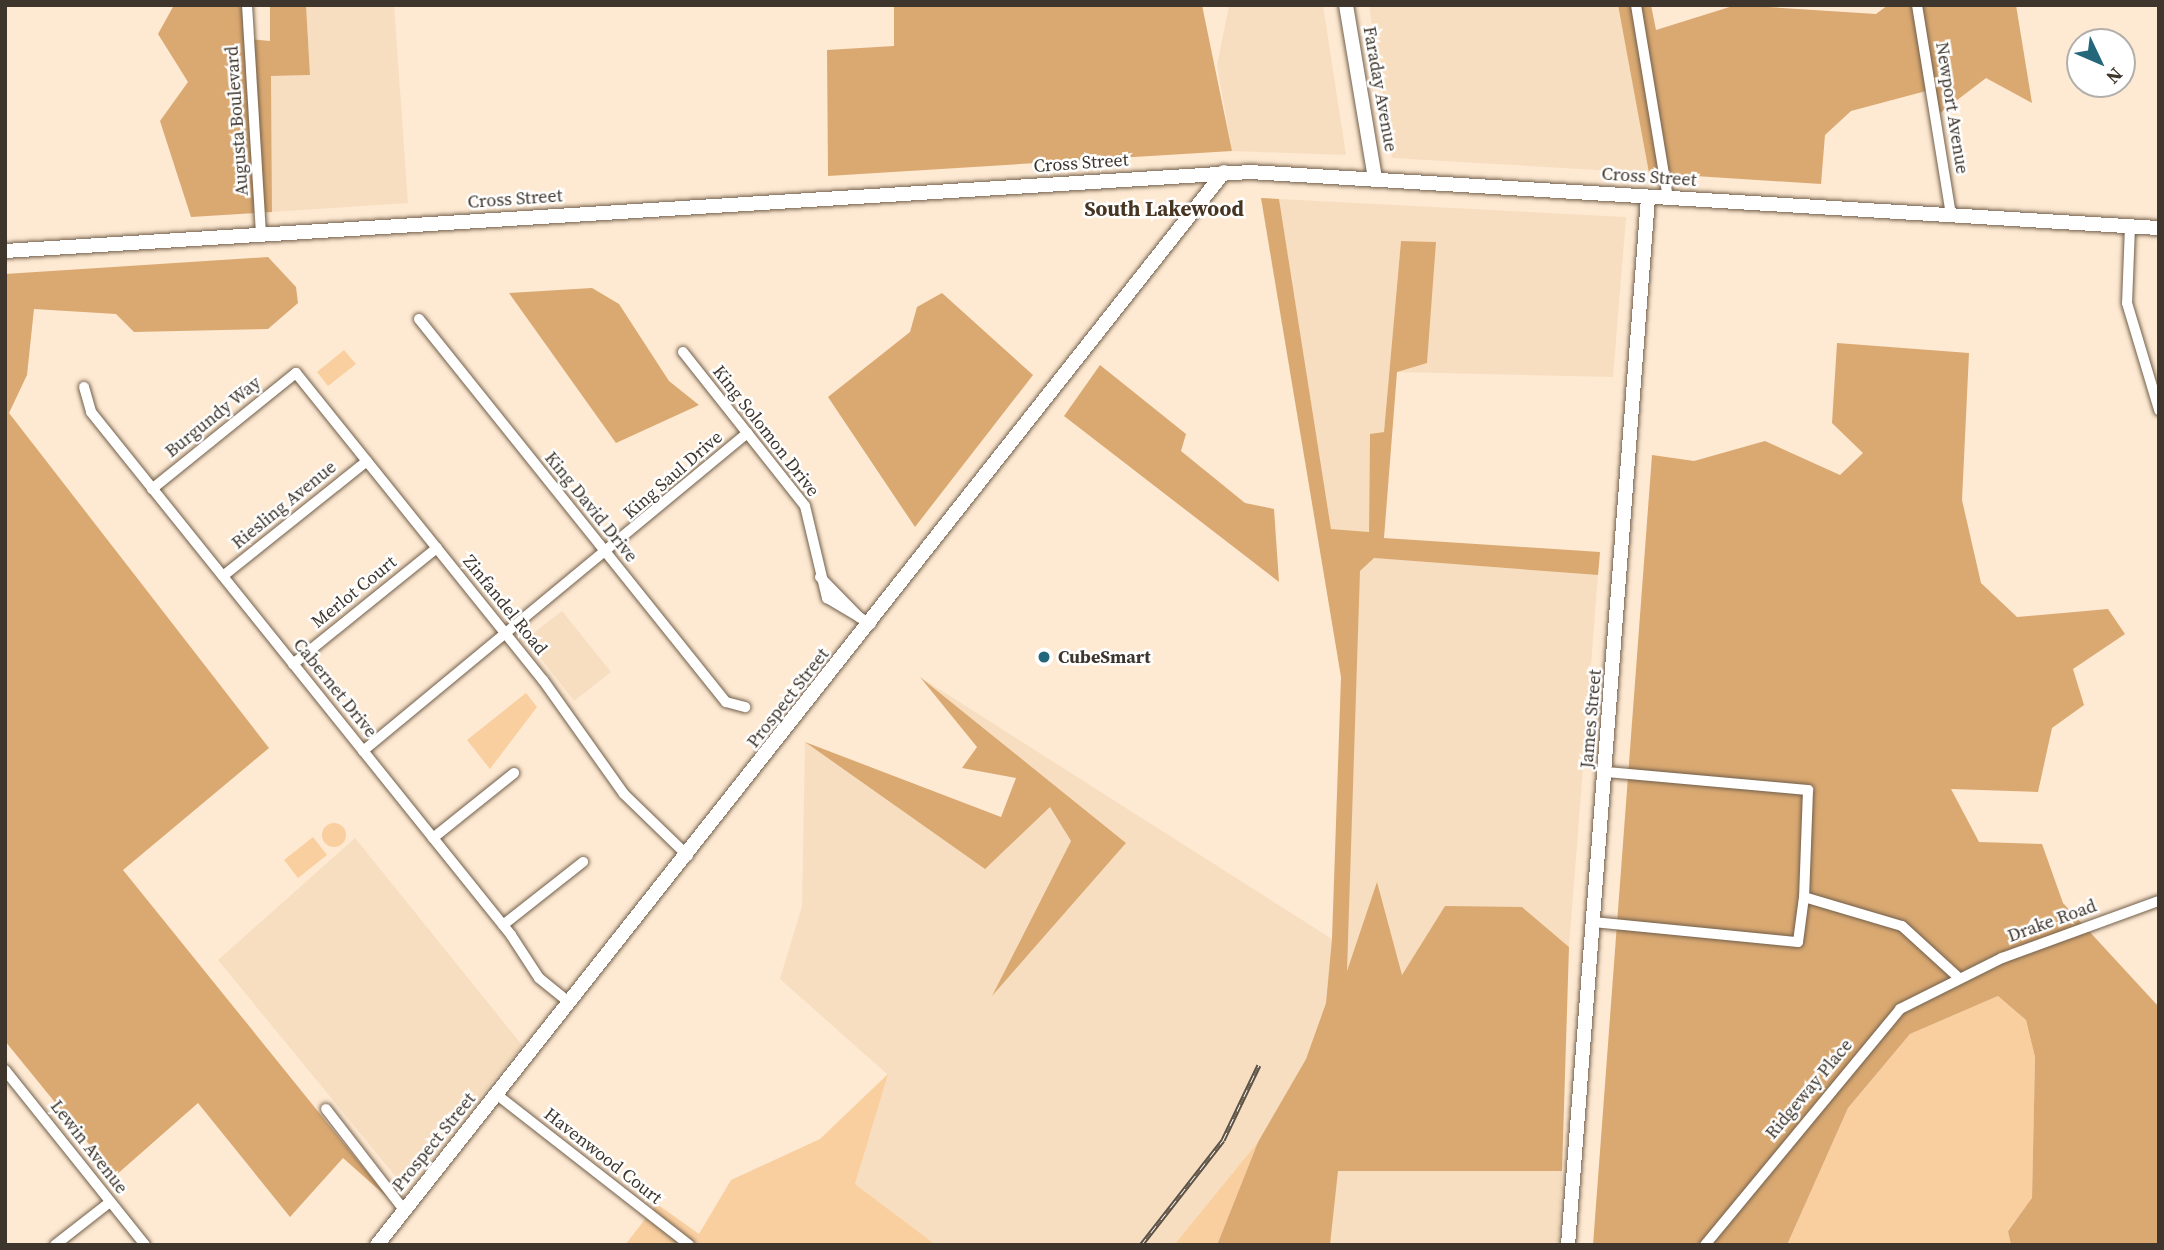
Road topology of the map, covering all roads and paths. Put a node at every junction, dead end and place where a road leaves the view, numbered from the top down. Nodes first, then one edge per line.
1 (247, 5) edge
2 (1346, 5) edge
3 (1636, 5) edge
4 (1917, 5) edge
5 (1224, 172) junction
6 (1375, 179) junction
7 (1648, 197) junction
8 (1668, 198) junction
9 (1951, 216) junction
10 (2130, 226) junction
11 (2159, 228) edge
12 (261, 235) junction
13 (5, 251) edge
14 (419, 319) dead end
15 (683, 352) dead end
16 (296, 373) joint
17 (83, 387) dead end
18 (2159, 410) edge
19 (748, 433) junction
20 (367, 461) junction
21 (152, 489) junction
22 (437, 548) junction
23 (606, 554) junction
24 (223, 576) junction
25 (865, 621) junction
26 (507, 635) junction
27 (293, 664) junction
28 (745, 707) dead end
29 (363, 751) junction
30 (1606, 772) junction
31 (514, 773) dead end
32 (433, 838) junction
33 (688, 856) junction
34 (583, 862) dead end
35 (1804, 897) junction
36 (2159, 901) edge
37 (1593, 922) junction
38 (503, 925) junction
39 (1959, 978) junction
40 (570, 1003) junction
41 (5, 1070) edge
42 (496, 1094) junction
43 (326, 1109) dead end
44 (110, 1202) junction
45 (404, 1210) junction
46 (55, 1245) edge
47 (145, 1245) edge
48 (377, 1245) edge
49 (689, 1245) edge
50 (1568, 1245) edge
51 (1705, 1245) edge

1 - 12 street, Augusta Boulevard
2 - 6 street, Faraday Avenue
3 - 8 street
4 - 9 street, Newport Avenue
5 - 6 street, Cross Street
5 - 12 street, Cross Street
5 - 25 street, Prospect Street
6 - 7 street, Cross Street
7 - 8 street, Cross Street
7 - 30 street, James Street
8 - 9 street, Cross Street
9 - 10 street, Cross Street
10 - 11 street, Cross Street
10 - 18 street
12 - 13 street, Cross Street
14 - 23 street, King David Drive
15 - 19 street, King Solomon Drive
16 - 20 street, Zinfandel Road
16 - 21 street, Burgundy Way
17 - 21 street, Cabernet Drive
19 - 23 street, King Saul Drive
19 - 25 street, King Solomon Drive
20 - 22 street, Zinfandel Road
20 - 24 street, Riesling Avenue
21 - 24 street, Cabernet Drive
22 - 26 street, Zinfandel Road
22 - 27 street, Merlot Court
23 - 26 street, King Saul Drive
23 - 28 street, King David Drive
24 - 27 street, Cabernet Drive
25 - 33 street, Prospect Street
26 - 29 street, King Saul Drive
26 - 33 street, Zinfandel Road
27 - 29 street, Cabernet Drive
29 - 32 street, Cabernet Drive
30 - 35 street
30 - 37 street, James Street
31 - 32 street
32 - 38 street, Cabernet Drive
33 - 40 street, Prospect Street
34 - 38 street
35 - 37 street
35 - 39 street
36 - 39 street, Drake Road
37 - 50 street, James Street
38 - 40 street, Cabernet Drive
39 - 51 street, Ridgeway Place
40 - 42 street, Prospect Street
41 - 44 street, Lewin Avenue
42 - 45 street, Prospect Street
42 - 49 street, Havenwood Court
43 - 45 street
44 - 46 street
44 - 47 street, Lewin Avenue
45 - 48 street, Prospect Street

